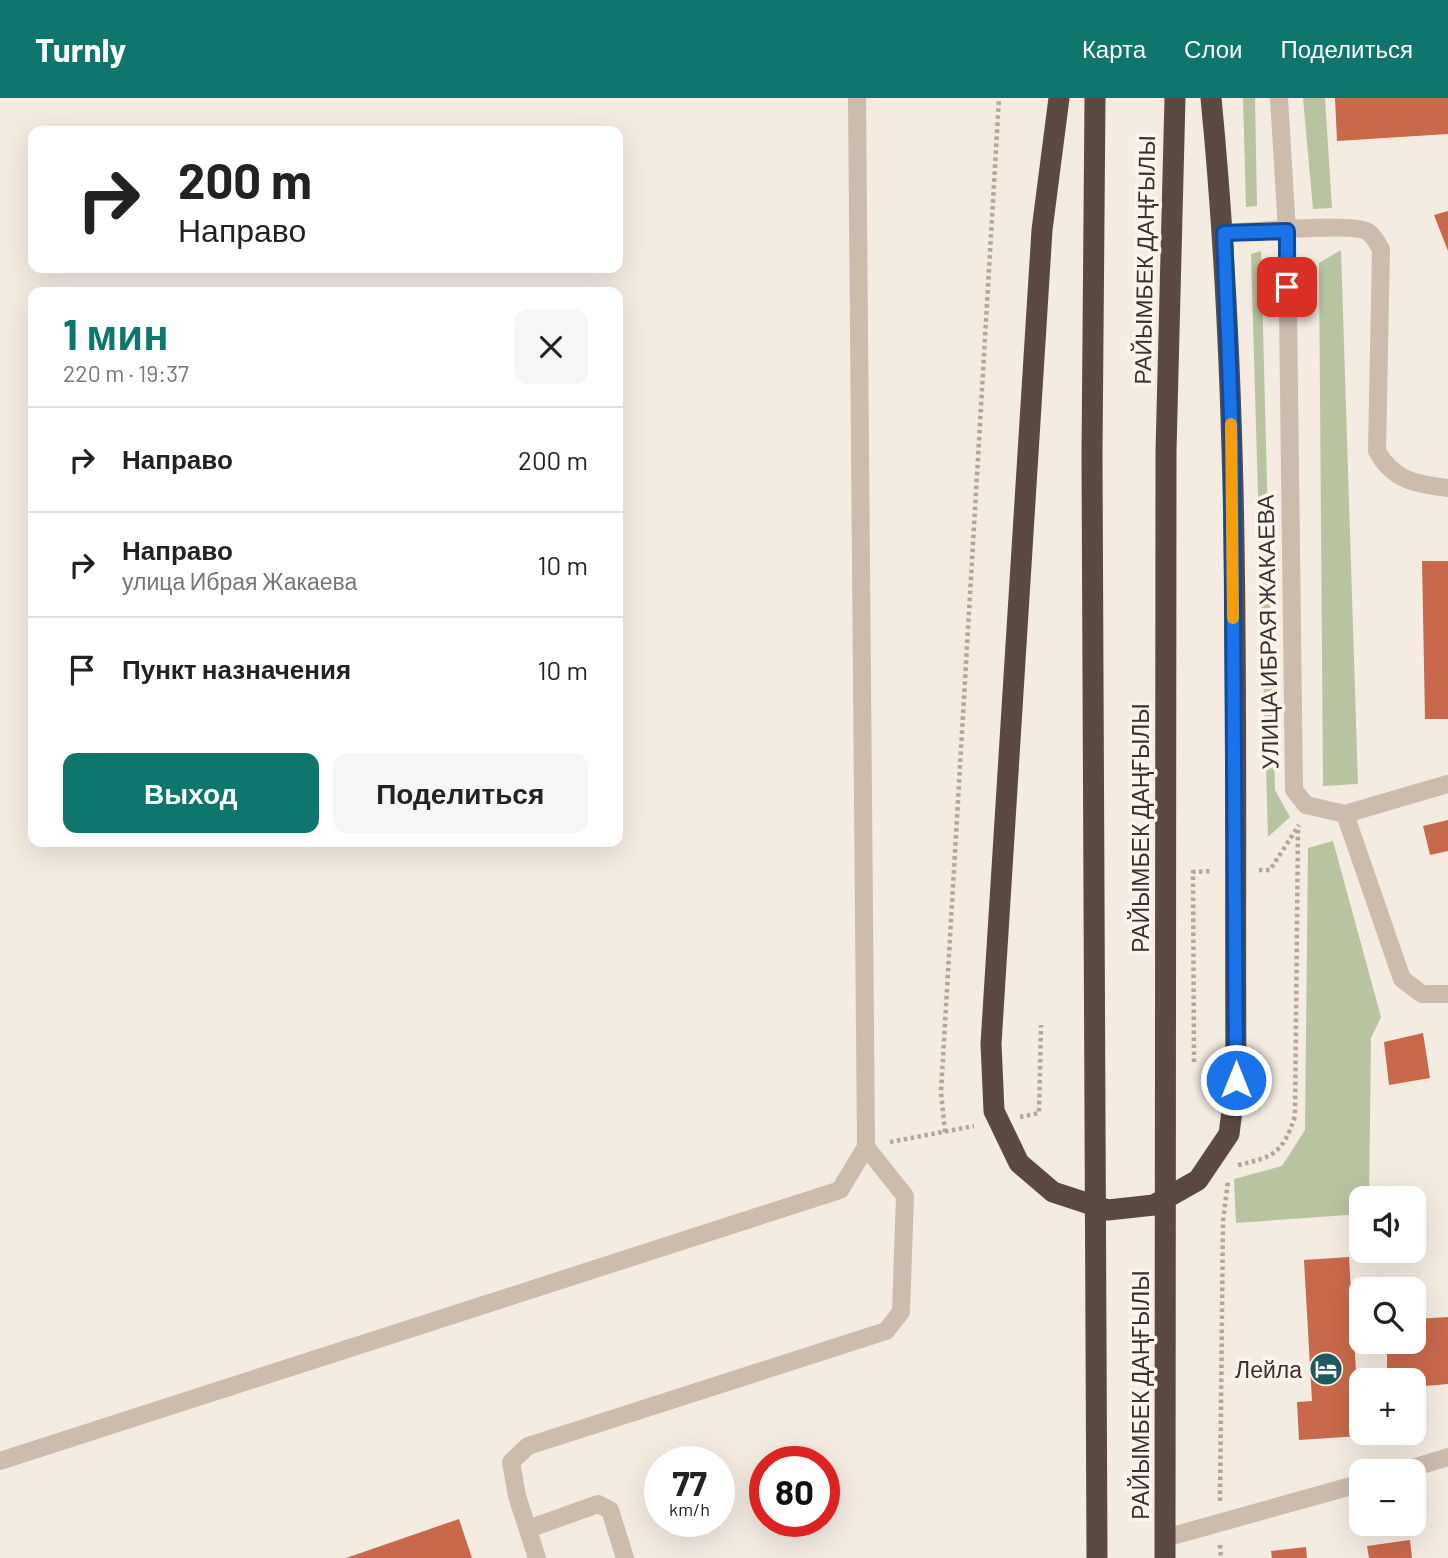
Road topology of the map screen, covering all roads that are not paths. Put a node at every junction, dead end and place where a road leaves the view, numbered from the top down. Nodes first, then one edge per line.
1 (858, 98) edge
2 (1059, 98) edge
3 (1095, 98) edge
4 (1175, 98) edge
5 (1211, 98) edge
6 (1279, 98) edge
7 (1287, 231) junction
8 (1224, 233) junction
9 (1448, 488) edge
10 (1448, 784) edge
11 (1345, 814) junction
12 (1448, 994) edge
13 (866, 1147) junction
14 (1448, 1457) edge
15 (0, 1461) edge
16 (1426, 1464) edge
17 (1349, 1486) edge
18 (528, 1528) junction
19 (1165, 1548) edge
20 (1092, 1555) edge
21 (537, 1558) edge
22 (625, 1558) edge

1 - 13 street
2 - 8 highway
3 - 20 highway, РАЙЫМБЕК ДАҢҒЫЛЫ
4 - 19 highway, РАЙЫМБЕК ДАҢҒЫЛЫ
5 - 8 highway
6 - 7 street, УЛИЦА ИБРАЯ ЖАКАЕВА
7 - 8 street
7 - 9 street
7 - 11 street, УЛИЦА ИБРАЯ ЖАКАЕВА
10 - 11 street
11 - 12 street
13 - 15 street
13 - 18 street
14 - 16 street
17 - 19 street
18 - 21 street
18 - 22 street

